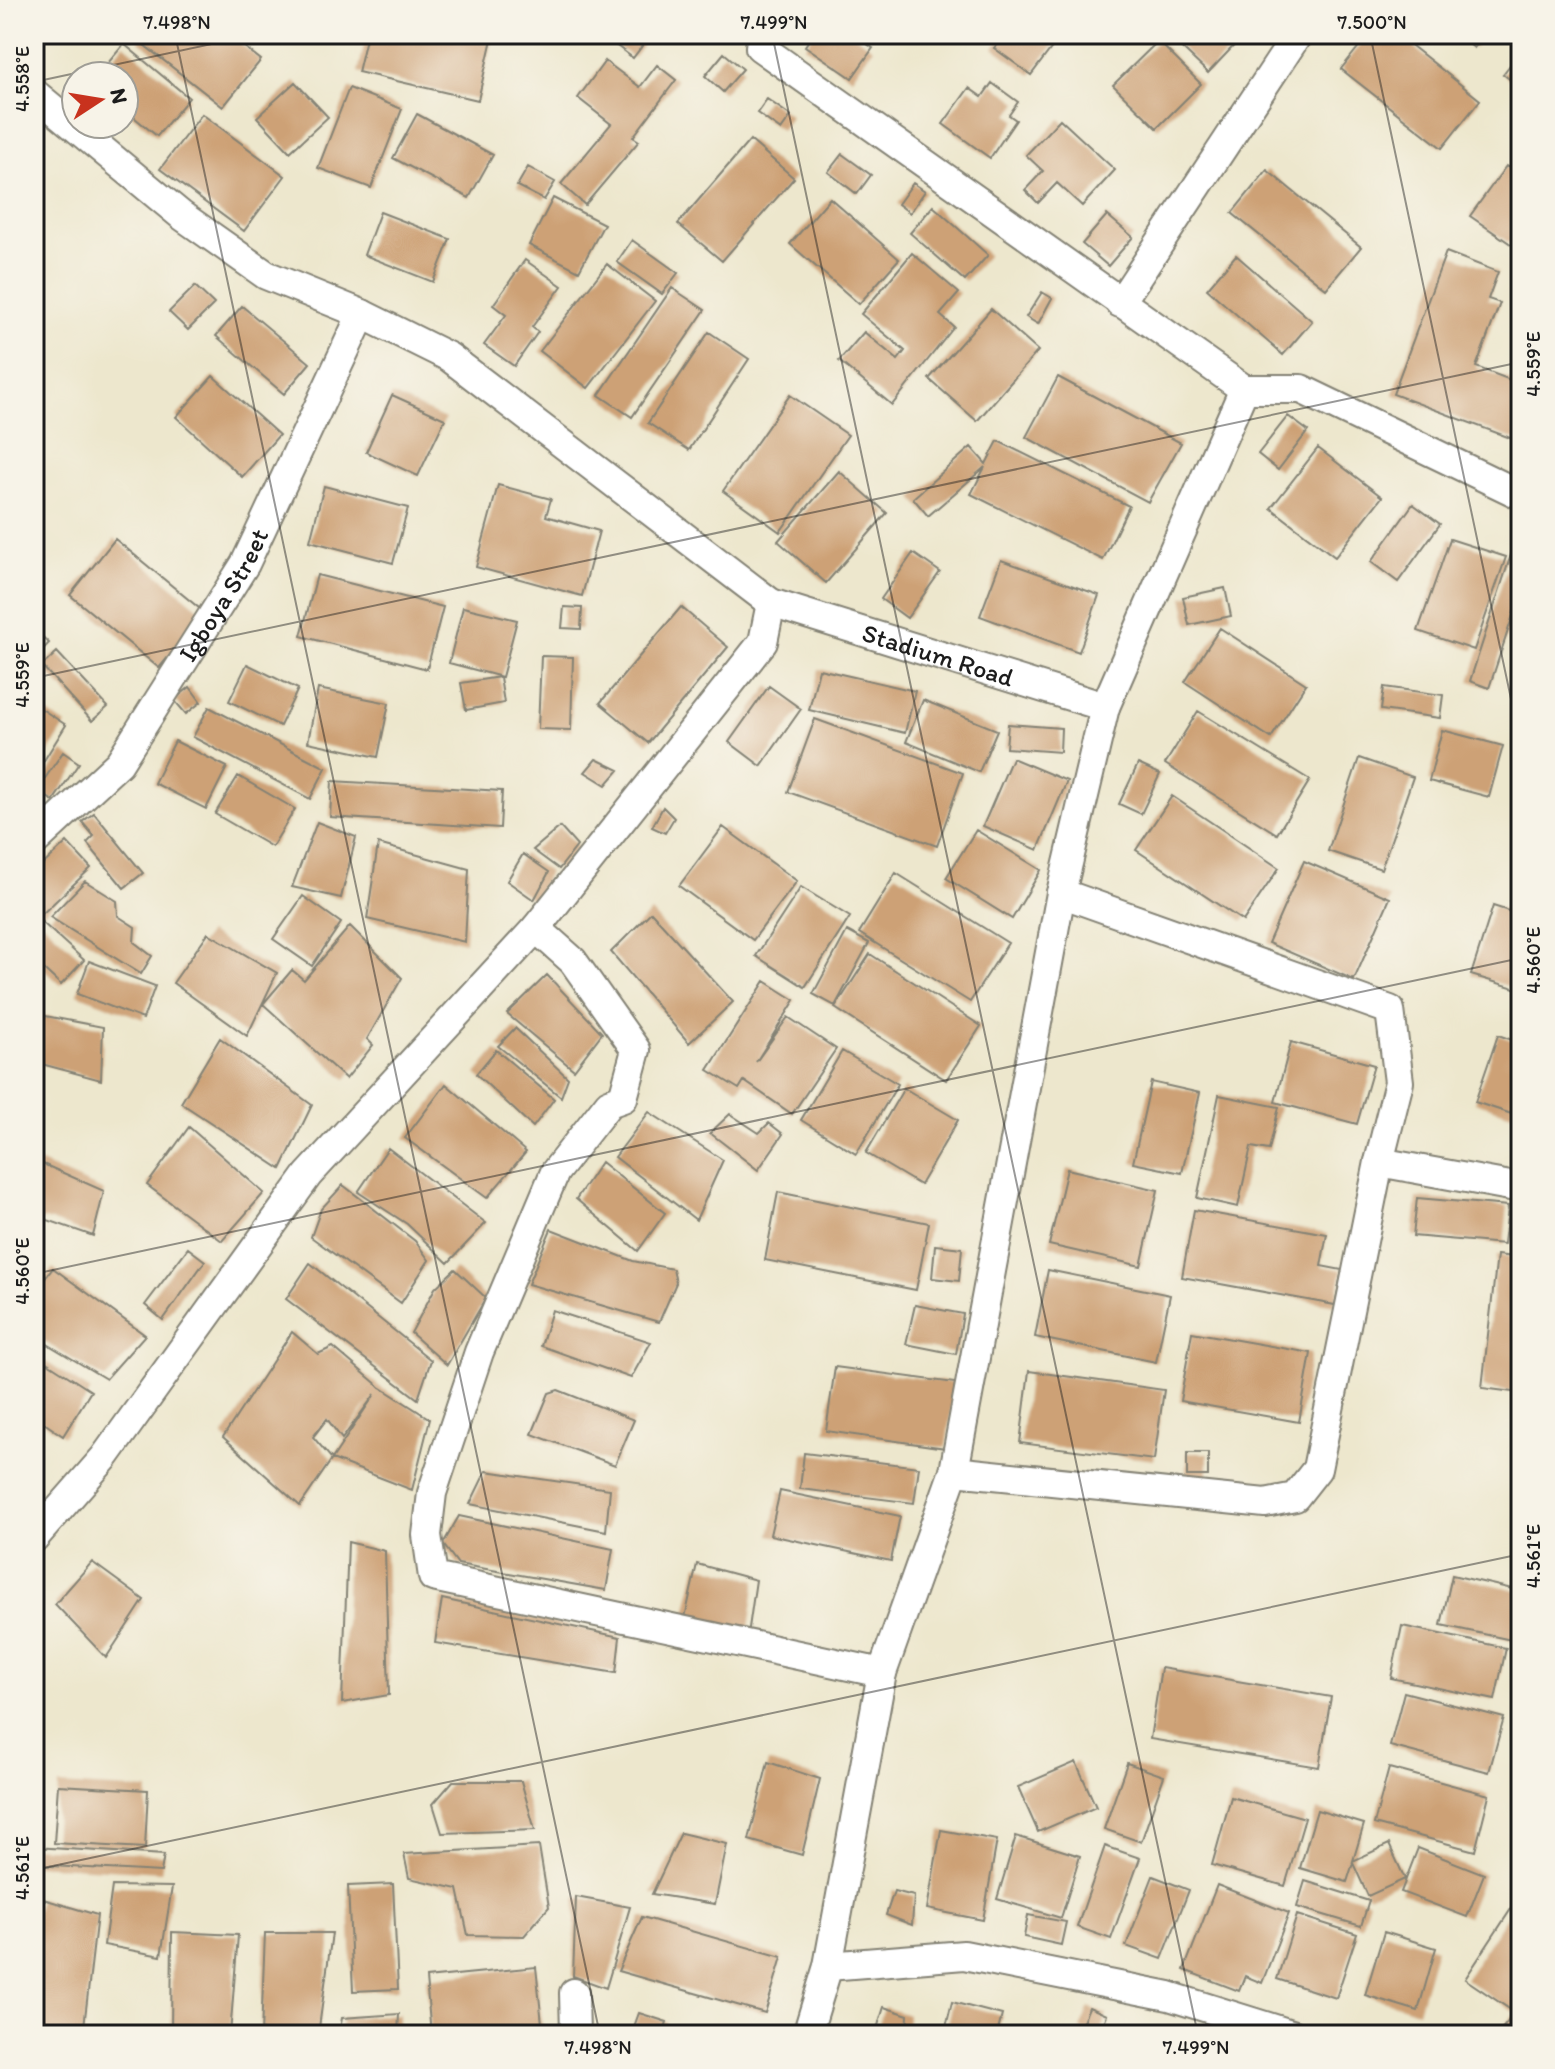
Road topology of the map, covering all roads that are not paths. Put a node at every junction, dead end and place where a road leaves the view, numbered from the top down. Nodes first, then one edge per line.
1 (762, 34) edge
2 (1298, 34) edge
3 (34, 93) edge
4 (1120, 303) junction
5 (362, 314) junction
6 (1244, 389) junction
7 (1521, 495) edge
8 (771, 603) junction
9 (1105, 707) junction
10 (34, 842) edge
11 (1061, 893) junction
12 (536, 928) junction
13 (1379, 1162) junction
14 (1521, 1188) edge
15 (954, 1471) junction
16 (34, 1538) edge
17 (882, 1673) junction
18 (828, 1966) junction
19 (574, 1993) dead end
20 (575, 2035) edge
21 (807, 2035) edge
22 (1294, 2035) edge

1 - 4 street
2 - 4 street
3 - 5 street
4 - 6 street
5 - 8 street
5 - 10 street, Igboya Street
6 - 7 street
6 - 9 street
8 - 9 street, Stadium Road
8 - 12 street
9 - 11 street
11 - 13 street
11 - 15 street
12 - 16 street
12 - 17 street
13 - 14 street
13 - 15 street
15 - 17 street
17 - 18 street
18 - 21 street
18 - 22 street
19 - 20 street

